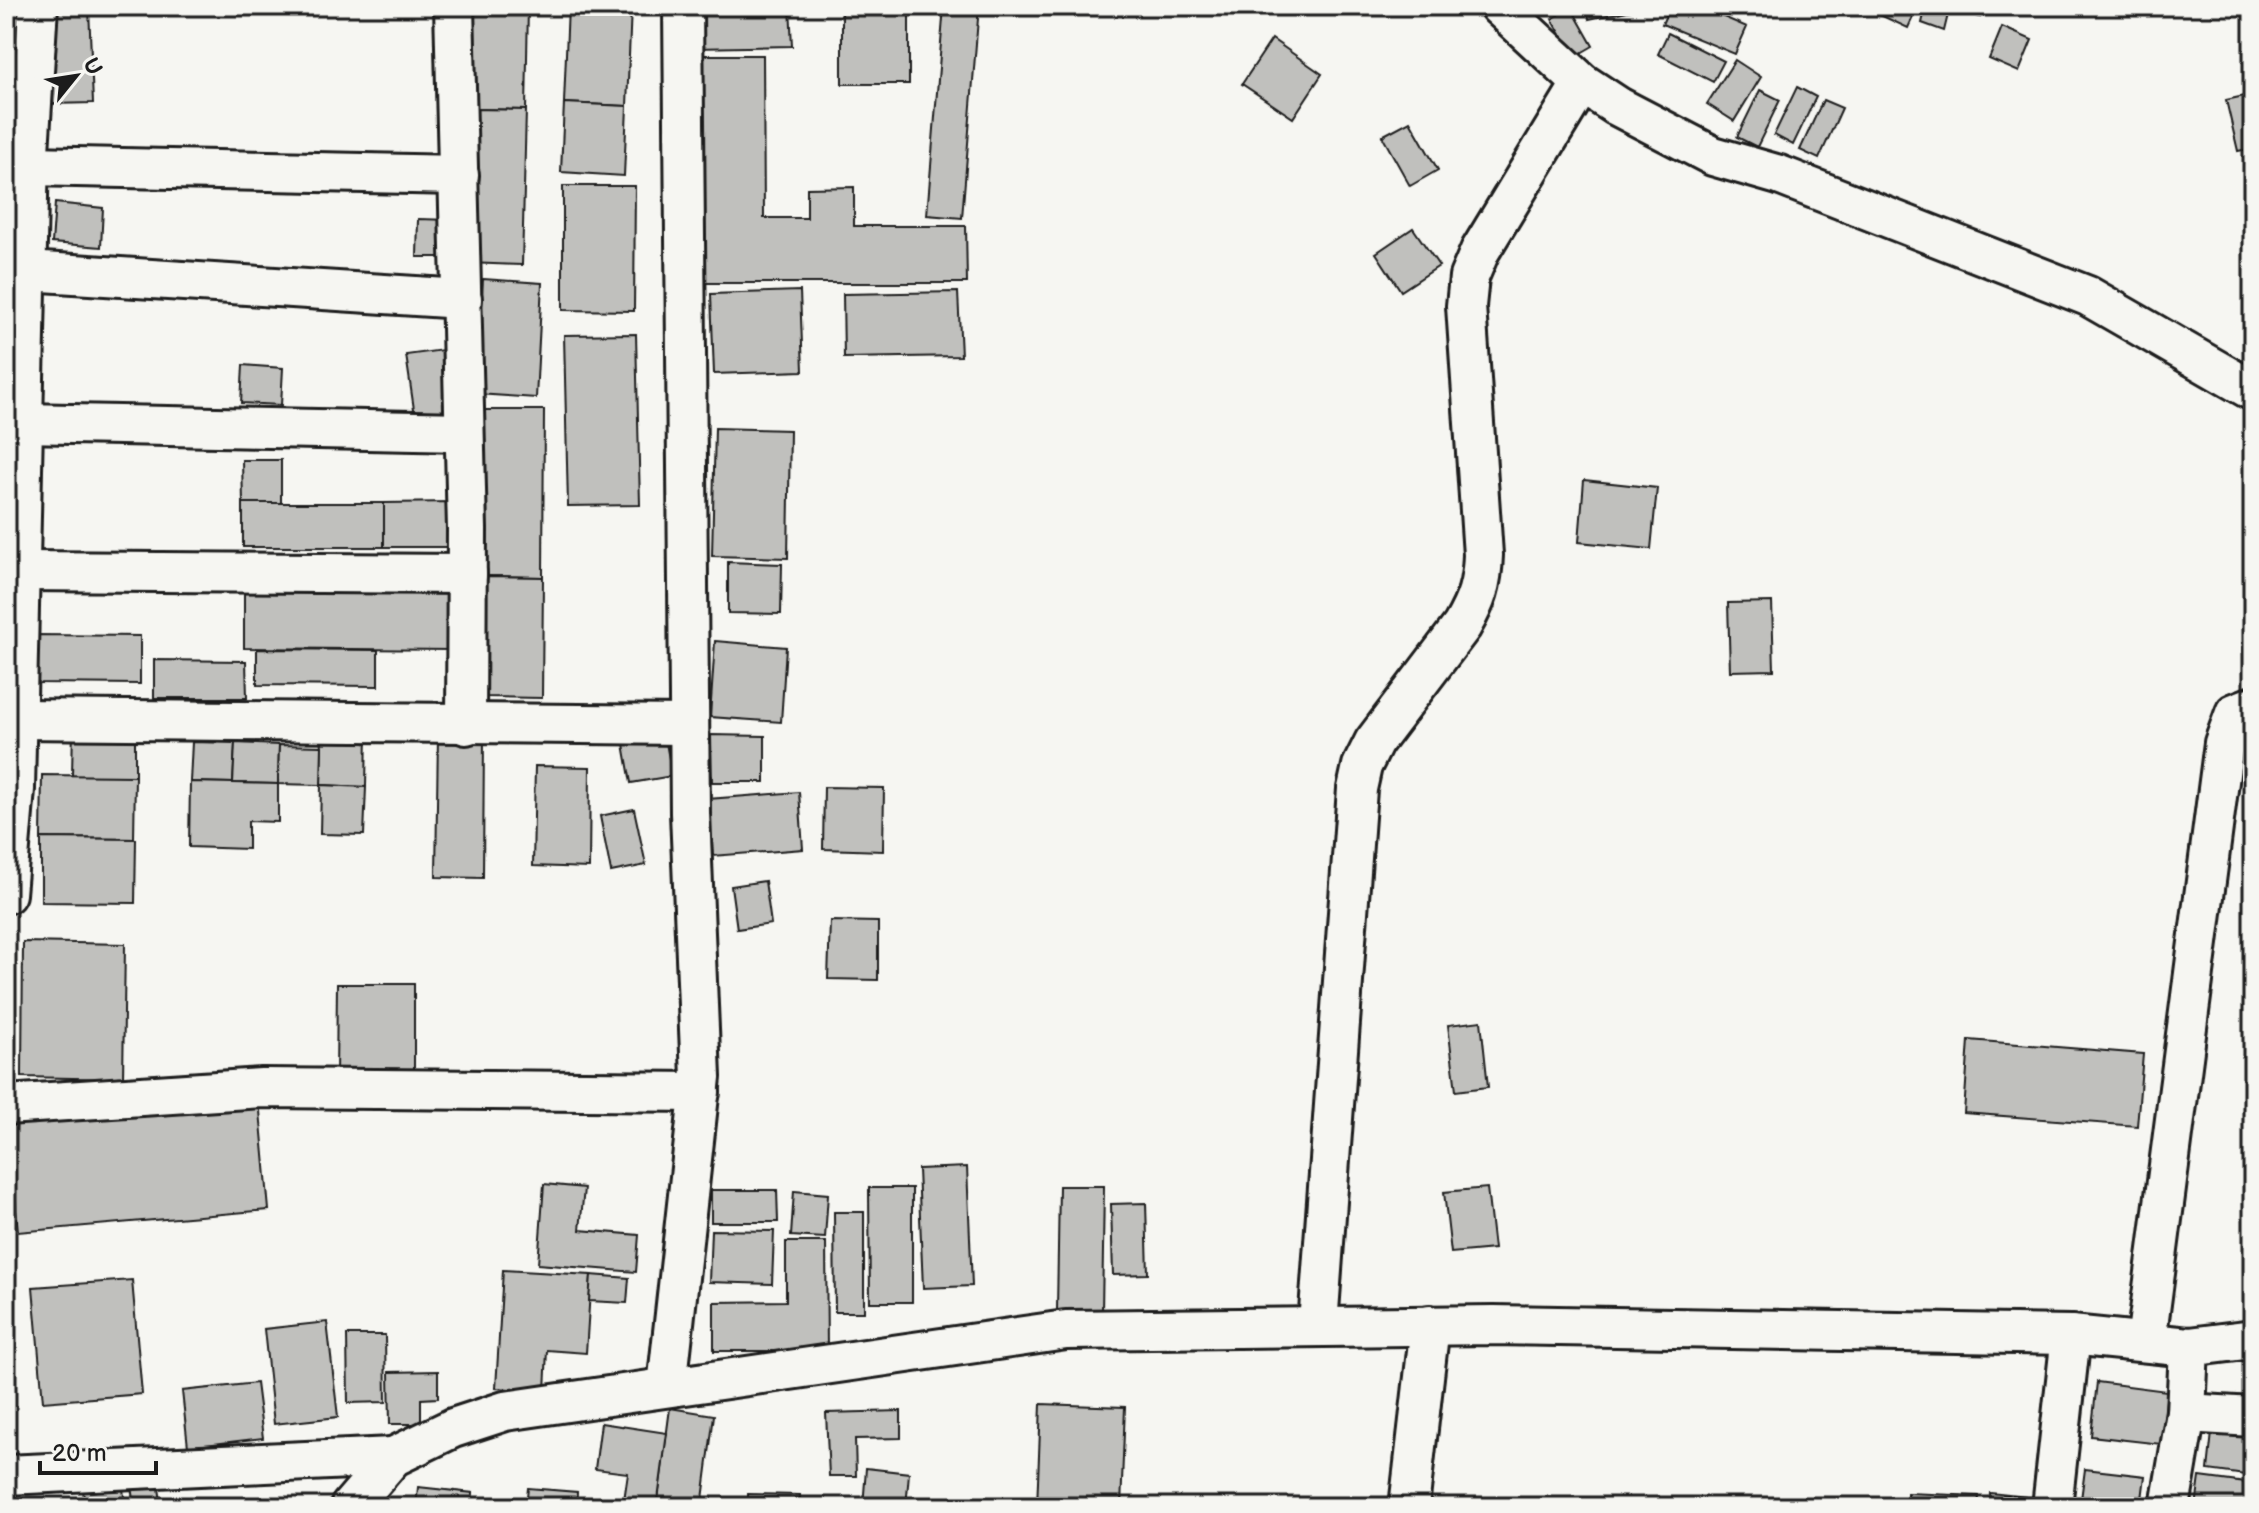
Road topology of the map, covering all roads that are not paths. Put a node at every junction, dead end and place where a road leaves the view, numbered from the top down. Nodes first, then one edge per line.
1 (38, 6) edge
2 (454, 6) edge
3 (683, 6) edge
4 (1499, 6) edge
5 (1582, 83) junction
6 (21, 150) edge
7 (459, 175) junction
8 (27, 271) junction
9 (462, 299) junction
10 (2253, 391) edge
11 (23, 423) junction
12 (464, 432) junction
13 (20, 571) junction
14 (467, 574) junction
15 (2253, 706) edge
16 (17, 719) junction
17 (466, 725) junction
18 (688, 725) junction
19 (6, 894) edge
20 (700, 1092) junction
21 (6, 1105) edge
22 (1318, 1325) junction
23 (1430, 1325) junction
24 (2071, 1335) junction
25 (2253, 1339) edge
26 (2146, 1342) junction
27 (2189, 1347) junction
28 (667, 1387) junction
29 (2186, 1413) junction
30 (2253, 1417) edge
31 (393, 1457) junction
32 (6, 1475) edge
33 (350, 1507) edge
34 (1409, 1507) edge
35 (2052, 1507) edge
36 (2170, 1507) edge

1 - 6 street
2 - 7 street
3 - 18 street
4 - 5 street
5 - 10 street
5 - 22 street
6 - 7 street
6 - 8 street
7 - 9 street
8 - 9 street
8 - 11 street
9 - 12 street
11 - 12 street
11 - 13 street
12 - 14 street
13 - 14 street
13 - 16 street
14 - 17 street
15 - 26 street
16 - 17 street
16 - 19 street
17 - 18 street
18 - 20 street
20 - 21 street
20 - 28 street
22 - 23 street
22 - 28 street
23 - 24 street
23 - 34 street
24 - 26 street
24 - 35 street
25 - 27 street
26 - 27 street
27 - 29 street
28 - 31 street
29 - 30 street
29 - 36 street
31 - 32 street
31 - 33 street

